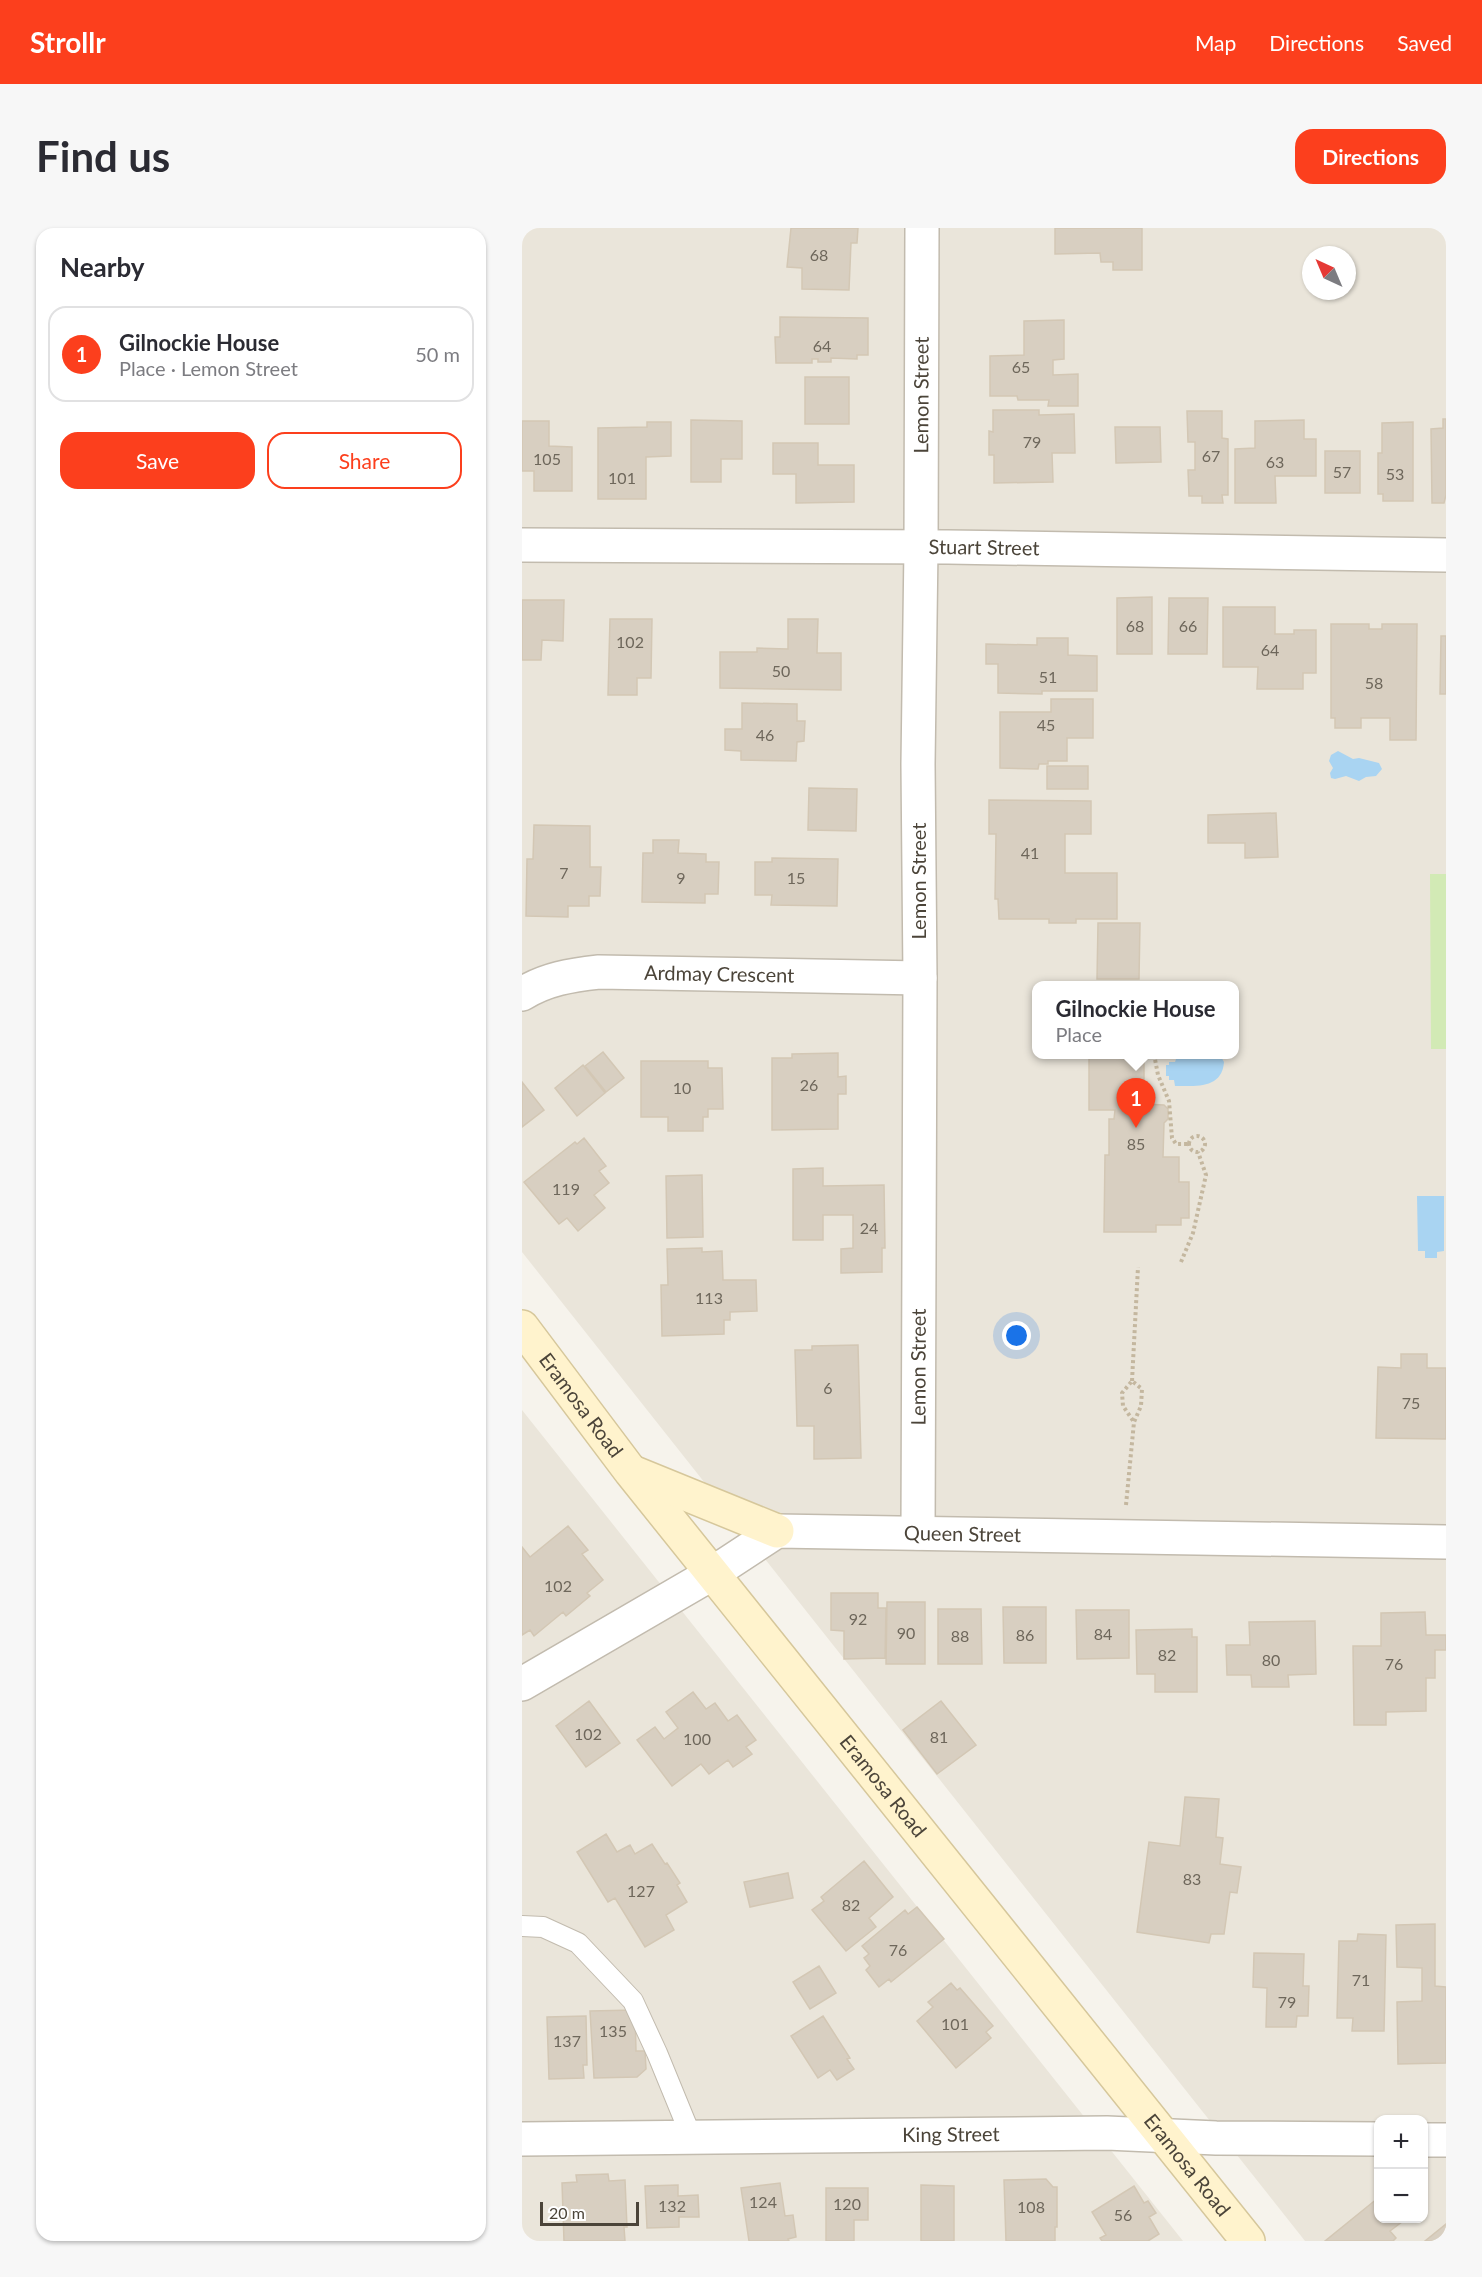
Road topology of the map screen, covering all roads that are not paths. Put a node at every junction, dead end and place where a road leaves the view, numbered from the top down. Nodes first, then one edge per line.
1 (922, 228) edge
2 (522, 544) edge
3 (921, 548) junction
4 (1446, 555) edge
5 (920, 978) junction
6 (522, 994) edge
7 (522, 1327) edge
8 (631, 1472) junction
9 (777, 1531) junction
10 (918, 1533) junction
11 (1446, 1542) edge
12 (712, 1573) junction
13 (522, 1684) edge
14 (522, 1926) edge
15 (1164, 2135) junction
16 (691, 2136) junction
17 (522, 2139) edge
18 (1374, 2139) edge
19 (1428, 2140) edge
20 (1446, 2140) edge
21 (1248, 2241) edge

1 - 3 street, Lemon Street
2 - 3 street, Stuart Street
3 - 4 street, Stuart Street
3 - 5 street, Lemon Street
5 - 6 street, Ardmay Crescent
5 - 10 street, Lemon Street
7 - 8 main road, Eramosa Road
8 - 9 main road
8 - 12 main road, Eramosa Road
9 - 10 street, Queen Street
9 - 12 street
10 - 11 street, Queen Street
12 - 13 street
12 - 15 main road, Eramosa Road
14 - 16 lane
15 - 16 street, King Street
15 - 18 street, King Street
15 - 21 main road, Eramosa Road
16 - 17 street, King Street
19 - 20 street

